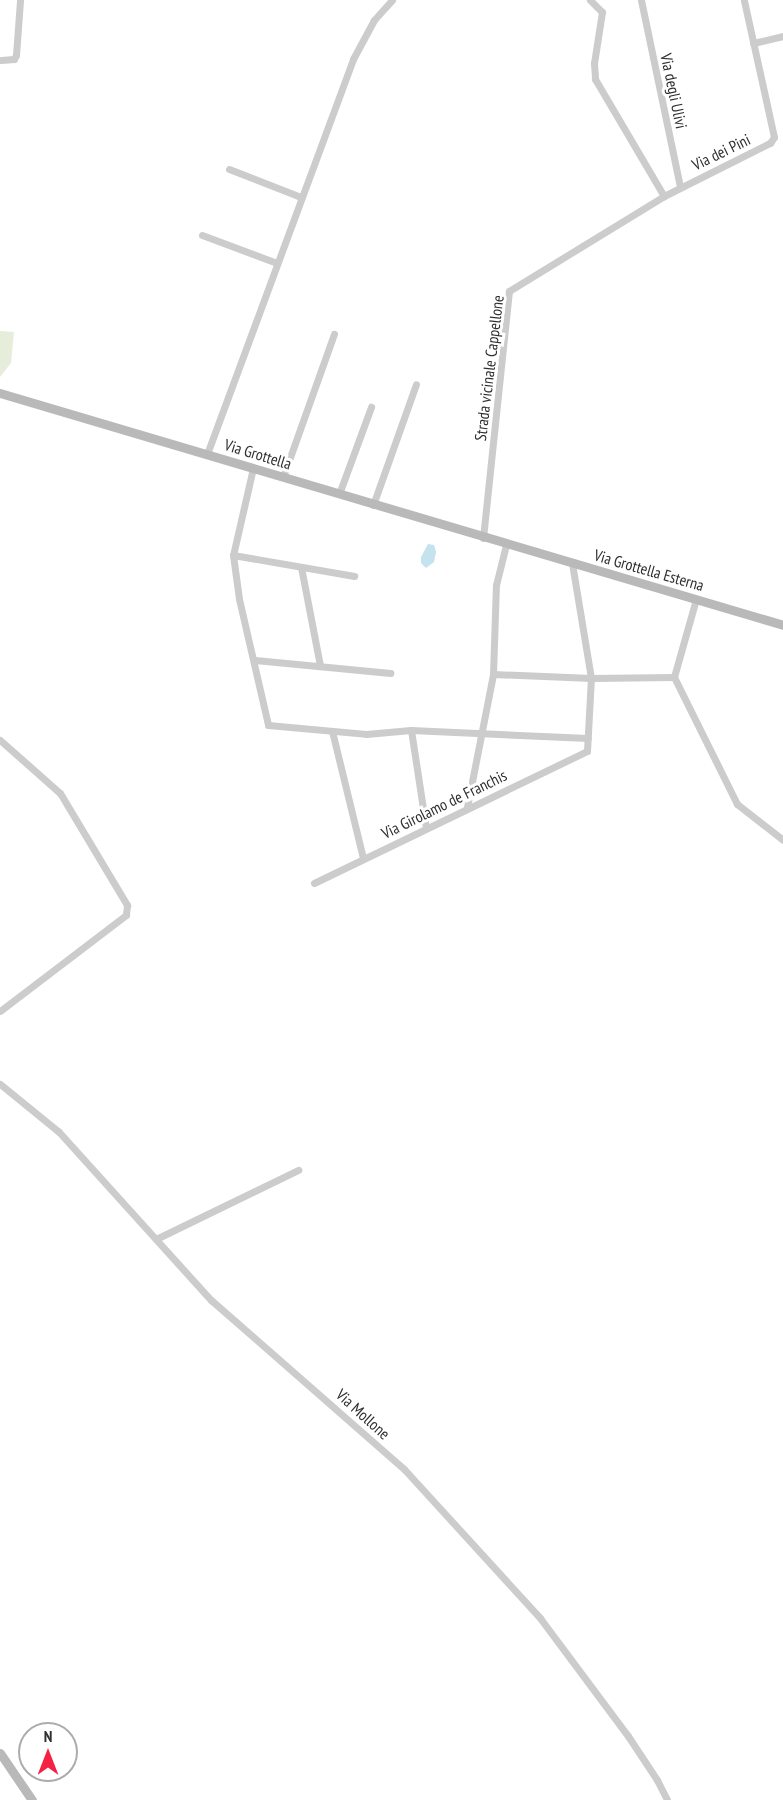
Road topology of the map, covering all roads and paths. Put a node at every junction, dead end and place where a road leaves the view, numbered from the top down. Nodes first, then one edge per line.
1 (20, 0) edge
2 (392, 0) edge
3 (590, 0) edge
4 (641, 0) edge
5 (744, 0) edge
6 (783, 36) edge
7 (753, 43) junction
8 (1, 60) edge
9 (229, 169) dead end
10 (680, 187) junction
11 (664, 196) junction
12 (302, 197) junction
13 (202, 235) dead end
14 (277, 263) junction
15 (334, 334) dead end
16 (416, 384) dead end
17 (0, 393) edge
18 (371, 407) dead end
19 (207, 454) junction
20 (253, 468) junction
21 (283, 477) junction
22 (339, 494) junction
23 (374, 505) junction
24 (483, 538) junction
25 (506, 545) junction
26 (233, 555) junction
27 (572, 563) junction
28 (300, 567) junction
29 (354, 576) dead end
30 (696, 599) junction
31 (783, 625) edge
32 (255, 660) junction
33 (320, 666) junction
34 (390, 673) dead end
35 (493, 674) junction
36 (674, 677) junction
37 (591, 678) junction
38 (411, 730) junction
39 (332, 731) junction
40 (482, 732) junction
41 (588, 738) junction
42 (0, 740) edge
43 (467, 807) junction
44 (426, 828) junction
45 (783, 840) edge
46 (363, 858) junction
47 (314, 883) dead end
48 (0, 1011) edge
49 (0, 1084) edge
50 (298, 1170) dead end
51 (158, 1238) junction
52 (0, 1753) edge
53 (33, 1800) edge
54 (667, 1800) edge

1 - 8 street
2 - 12 street
3 - 11 street
4 - 10 street, Via degli Ulivi
5 - 7 street, Via dei Pini
6 - 7 street
7 - 10 street, Via dei Pini
9 - 12 street
10 - 11 street, Strada vicinale Cappellone
11 - 24 street, Strada vicinale Cappellone
12 - 14 street
13 - 14 street
14 - 19 street
15 - 21 street
16 - 23 street
17 - 19 street, Via Grottella
18 - 22 street
19 - 20 street, Via Grottella
20 - 21 street, Via Grottella
20 - 26 street
21 - 22 street, Via Grottella
22 - 23 street, Via Grottella
23 - 24 street, Via Grottella
24 - 25 street, Via Grottella
25 - 27 street, Via Grottella Esterna
25 - 35 street
26 - 28 street
26 - 32 street
27 - 30 street, Via Grottella Esterna
27 - 37 street
28 - 29 street
28 - 33 street
30 - 31 street, Via Grottella Esterna
30 - 36 street
32 - 33 street
32 - 39 street
33 - 34 street
35 - 37 street
35 - 40 street
36 - 37 street
36 - 45 street
37 - 41 street
38 - 39 street
38 - 40 street
38 - 44 street
39 - 46 street
40 - 41 street
40 - 43 street
41 - 43 street, Via Girolamo de Franchis
42 - 48 street
43 - 44 street, Via Girolamo de Franchis
44 - 46 street, Via Girolamo de Franchis
46 - 47 street, Via Girolamo de Franchis
49 - 51 street, Via Mollone
50 - 51 street
51 - 54 street, Via Mollone
52 - 53 street

